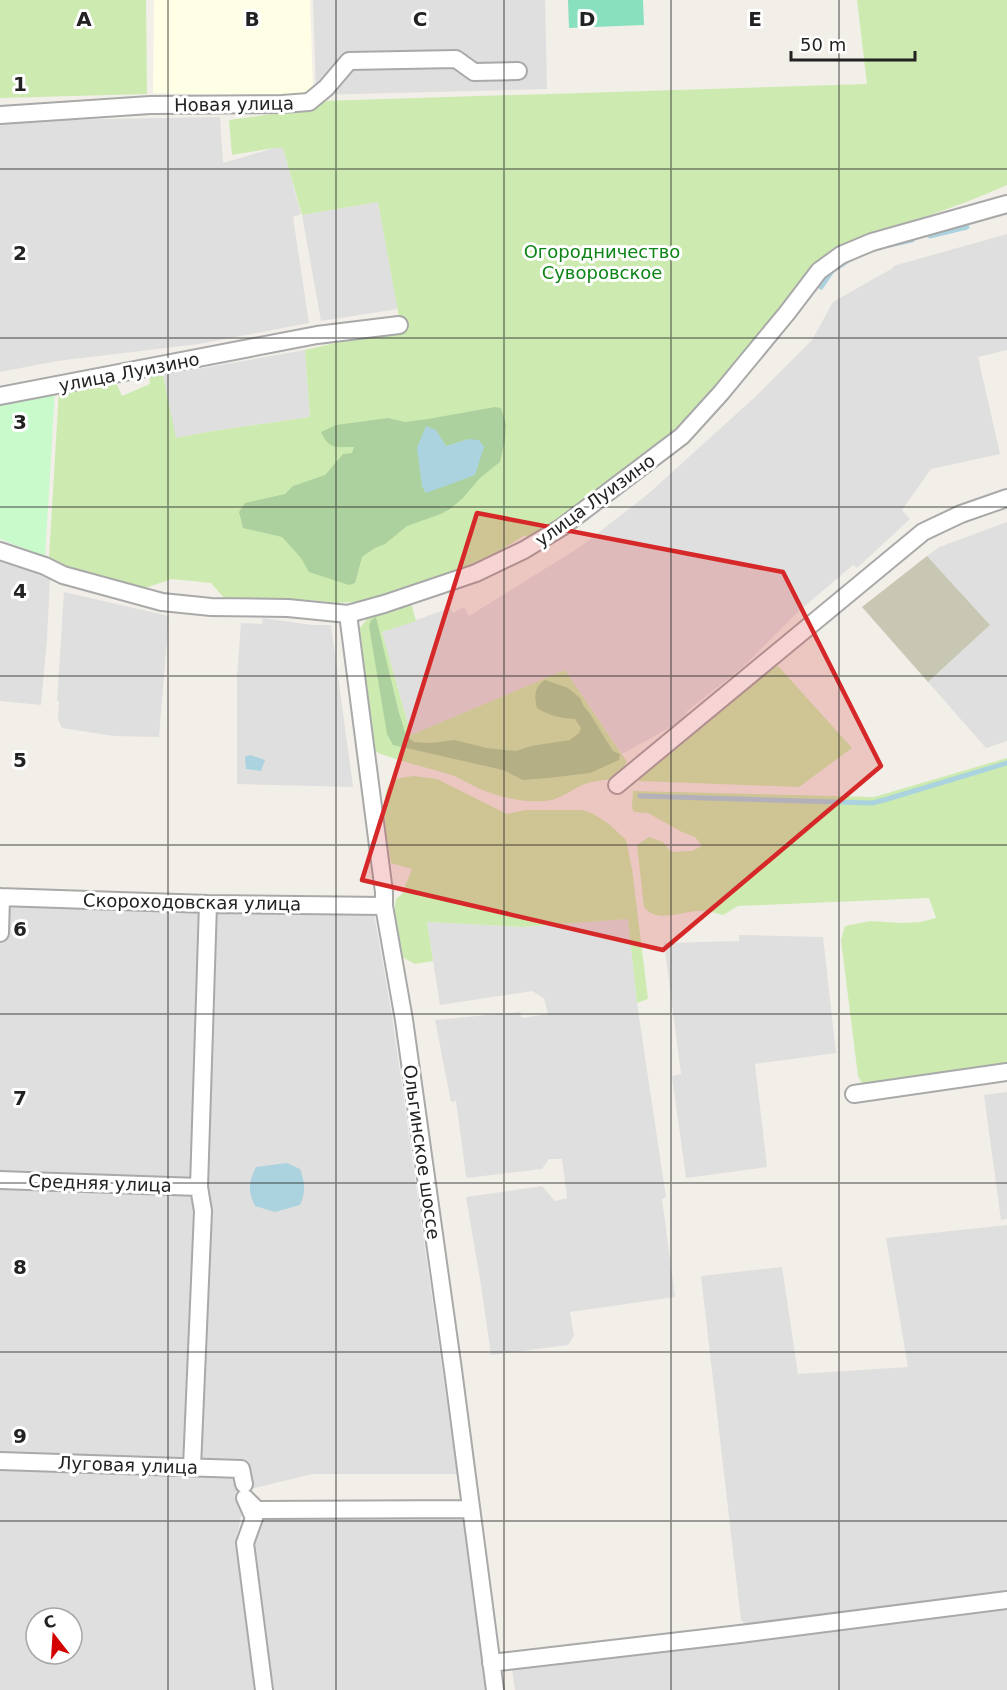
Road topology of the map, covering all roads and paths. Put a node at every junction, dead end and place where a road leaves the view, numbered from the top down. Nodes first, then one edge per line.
1 (518, 71) dead end
2 (0, 116) edge
3 (1007, 204) edge
4 (399, 325) dead end
5 (0, 396) edge
6 (1007, 498) edge
7 (0, 551) edge
8 (348, 614) junction
9 (617, 784) dead end
10 (0, 897) edge
11 (208, 904) junction
12 (384, 906) junction
13 (0, 933) edge
14 (1007, 1072) edge
15 (854, 1094) dead end
16 (0, 1180) edge
17 (200, 1187) junction
18 (0, 1461) edge
19 (192, 1467) junction
20 (244, 1491) junction
21 (471, 1509) junction
22 (1007, 1600) edge
23 (491, 1663) junction
24 (264, 1690) edge
25 (495, 1690) edge

1 - 2 street, Новая улица
3 - 8 street, улица Луизино
4 - 5 street, улица Луизино
6 - 9 street
7 - 8 street, улица Луизино
8 - 12 street, Ольгинское шоссе
10 - 11 street, Скороходовская улица
10 - 13 street
11 - 12 street, Скороходовская улица
11 - 17 street
12 - 21 street, Ольгинское шоссе
14 - 15 street
16 - 17 street, Средняя улица
17 - 19 street
18 - 19 street, Луговая улица
19 - 20 street, Луговая улица
20 - 21 street, Луговая улица
20 - 24 street
21 - 23 street, Ольгинское шоссе
22 - 23 street
23 - 25 street, Ольгинское шоссе

